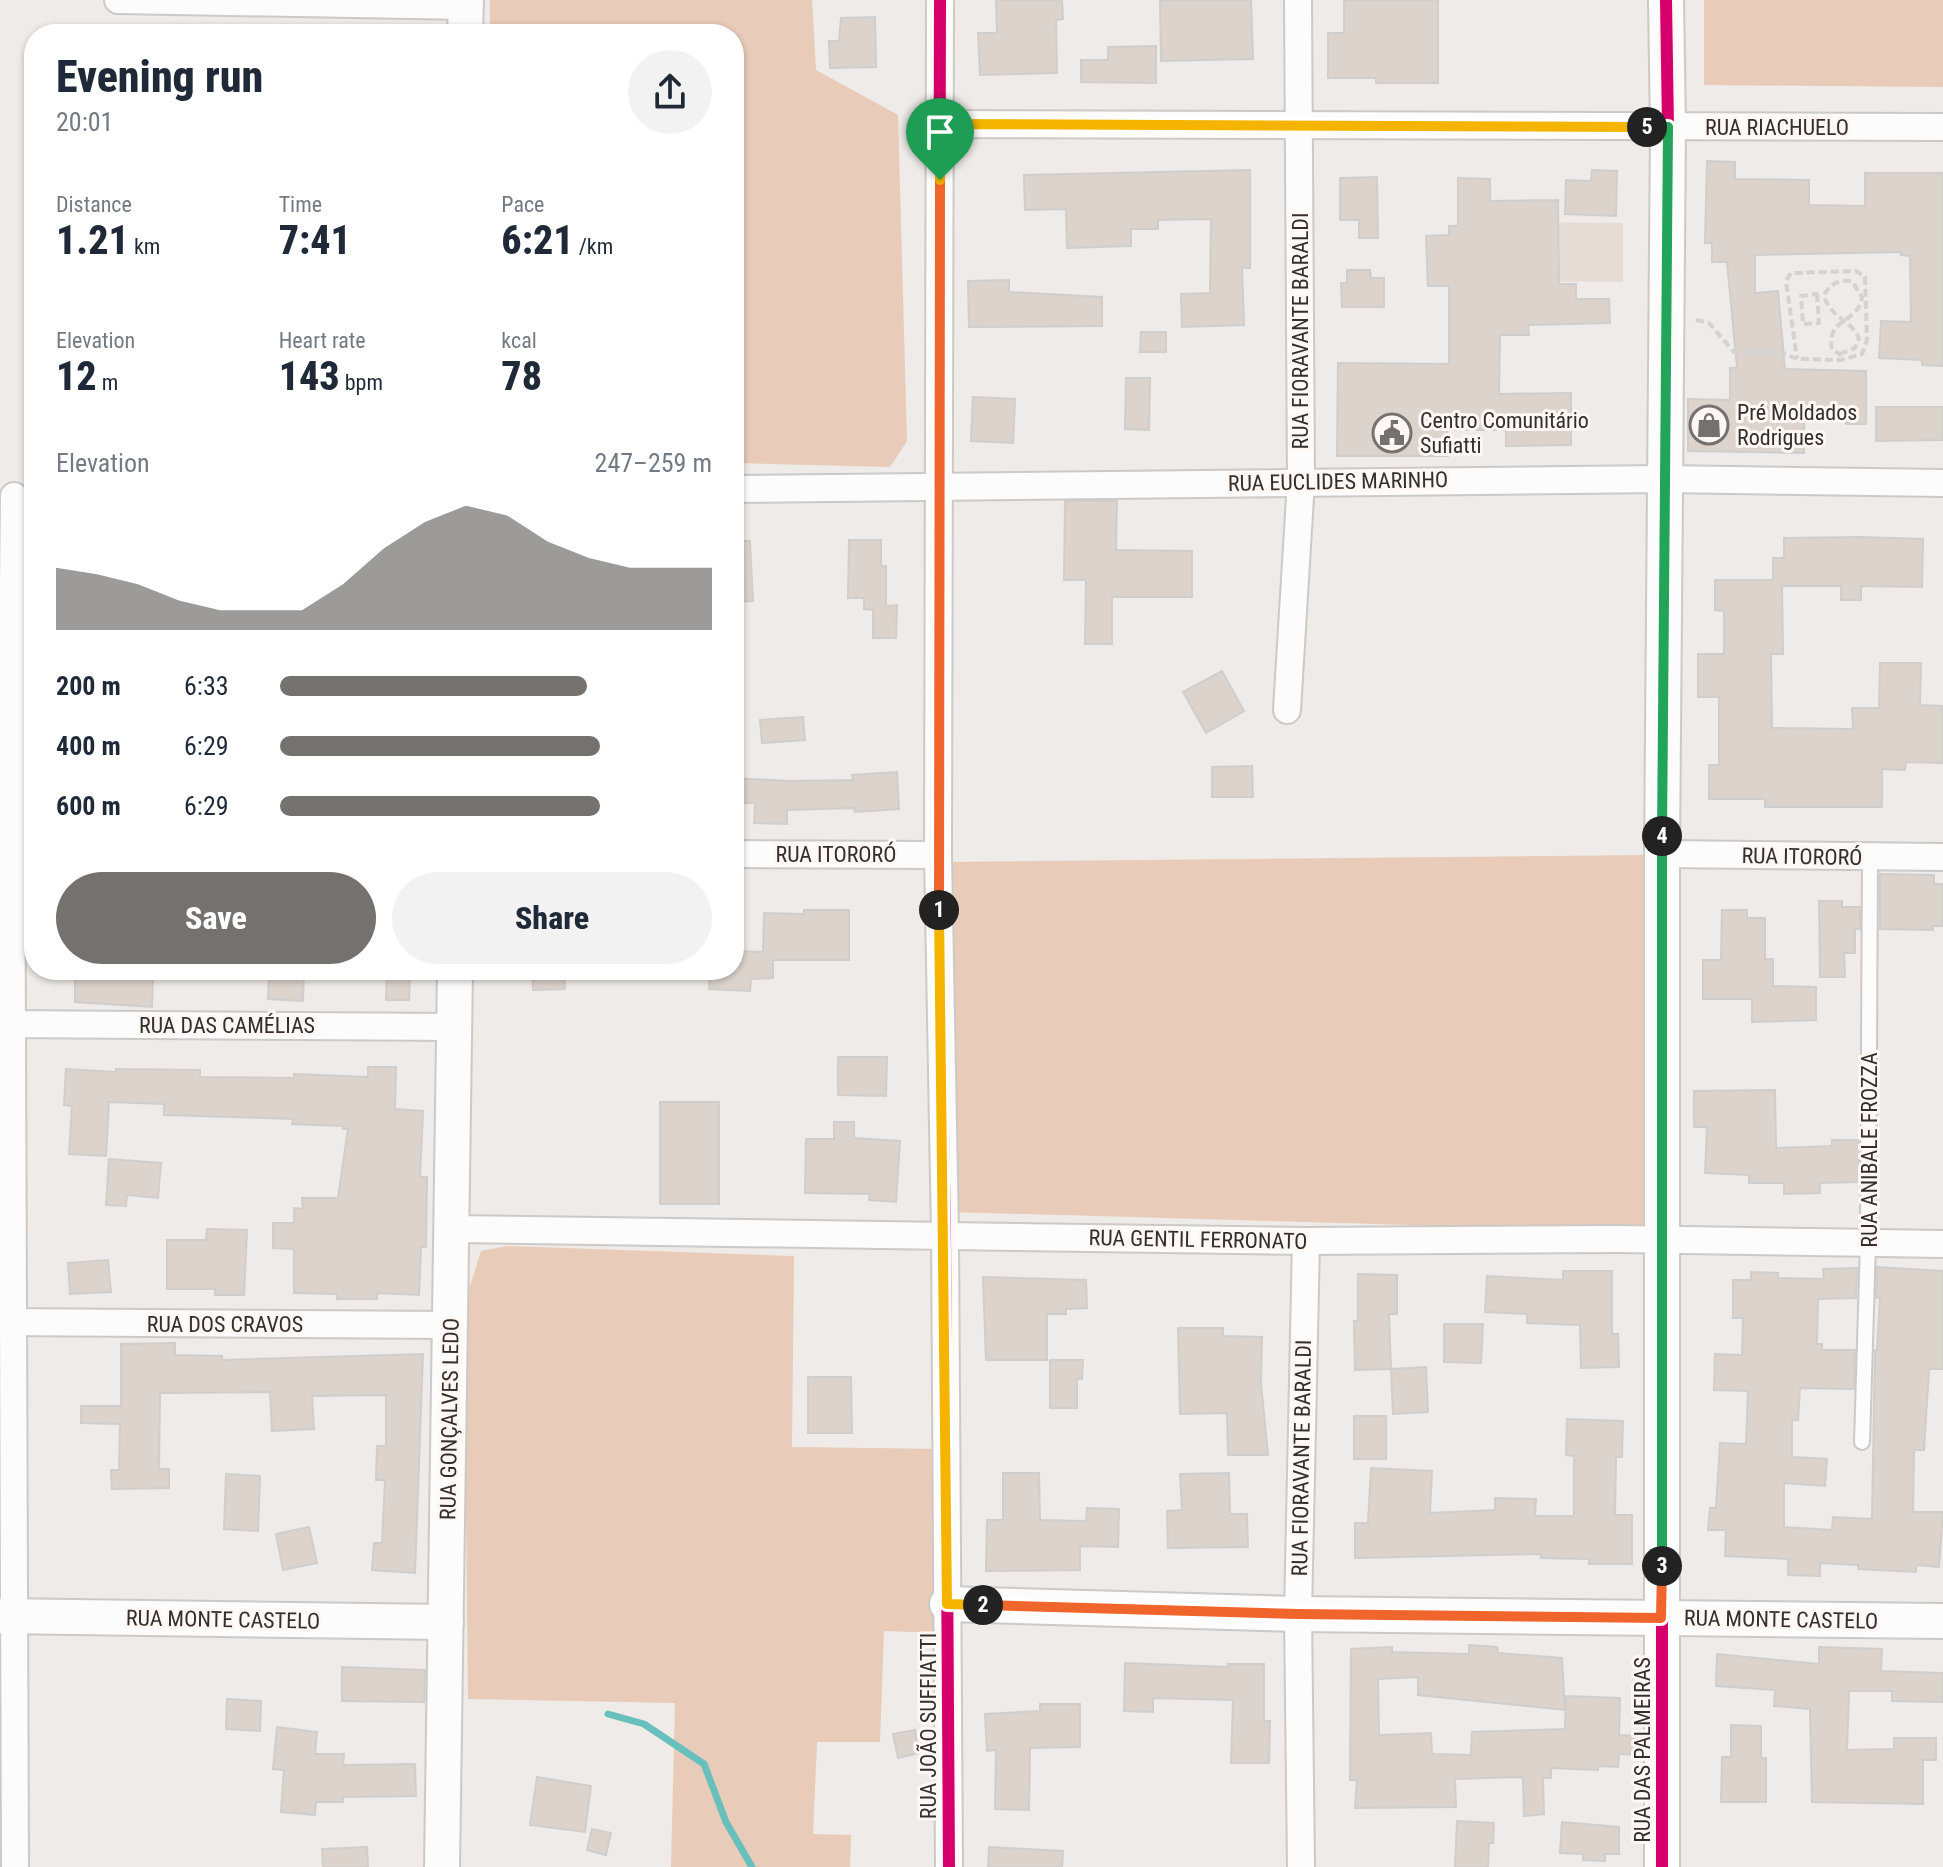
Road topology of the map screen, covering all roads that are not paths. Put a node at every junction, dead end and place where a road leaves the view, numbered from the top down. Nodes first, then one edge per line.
1 (118, 0) edge
2 (940, 0) edge
3 (1298, 0) edge
4 (1666, 0) edge
5 (465, 13) edge
6 (940, 124) junction
7 (1300, 124) junction
8 (1668, 127) junction
9 (1943, 127) edge
10 (1664, 479) junction
11 (1301, 481) junction
12 (1943, 483) edge
13 (939, 487) junction
14 (744, 489) edge
15 (16, 496) edge
16 (1287, 710) dead end
17 (15, 757) edge
18 (744, 854) edge
19 (1662, 854) junction
20 (938, 855) junction
21 (1943, 857) edge
22 (1870, 858) junction
23 (455, 980) edge
24 (7, 1024) edge
25 (455, 1027) junction
26 (453, 1229) junction
27 (945, 1234) junction
28 (1663, 1240) junction
29 (1306, 1241) junction
30 (1868, 1243) junction
31 (1943, 1244) edge
32 (6, 1322) edge
33 (450, 1325) junction
34 (1862, 1442) dead end
35 (947, 1604) junction
36 (1298, 1614) junction
37 (6, 1616) edge
38 (1661, 1618) junction
39 (1943, 1621) edge
40 (446, 1622) junction
41 (15, 1867) edge
42 (442, 1867) edge
43 (949, 1867) edge
44 (1301, 1867) edge
45 (1662, 1867) edge

1 - 5 street
2 - 6 street, RUA JOÃO SUFFIATTI
3 - 7 street, RUA FIORAVANTE BARALDI
4 - 8 street, RUA DAS PALMEIRAS
6 - 7 street, RUA RIACHUELO
6 - 13 street, RUA JOÃO SUFFIATTI
7 - 8 street, RUA RIACHUELO
7 - 11 street, RUA FIORAVANTE BARALDI
8 - 9 street, RUA RIACHUELO
8 - 10 street, RUA DAS PALMEIRAS
10 - 11 street, RUA EUCLIDES MARINHO
10 - 12 street, RUA EUCLIDES MARINHO
10 - 19 street, RUA DAS PALMEIRAS
11 - 13 street, RUA EUCLIDES MARINHO
11 - 16 street, RUA FIORAVANTE BARALDI
13 - 14 street, RUA EUCLIDES MARINHO
13 - 20 street, RUA JOÃO SUFFIATTI
15 - 17 street
17 - 24 street
18 - 20 street, RUA ITORORÓ
19 - 22 street, RUA ITORORÓ
19 - 28 street, RUA DAS PALMEIRAS
20 - 27 street, RUA JOÃO SUFFIATTI
21 - 22 street, RUA ITORORÓ
22 - 30 lane, RUA ANIBALE FROZZA
23 - 25 street, RUA GONÇALVES LEDO
24 - 25 street, RUA DAS CAMÉLIAS
24 - 32 street
25 - 26 street, RUA GONÇALVES LEDO
26 - 27 street, RUA GENTIL FERRONATO
26 - 33 street, RUA GONÇALVES LEDO
27 - 29 street, RUA GENTIL FERRONATO
27 - 35 street, RUA JOÃO SUFFIATTI
28 - 29 street, RUA GENTIL FERRONATO
28 - 30 street, RUA GENTIL FERRONATO
28 - 38 street, RUA DAS PALMEIRAS
29 - 36 street, RUA FIORAVANTE BARALDI
30 - 31 street, RUA GENTIL FERRONATO
30 - 34 lane, RUA ANIBALE FROZZA
32 - 33 street, RUA DOS CRAVOS
32 - 37 street
33 - 40 street, RUA GONÇALVES LEDO
35 - 36 street, RUA MONTE CASTELO
35 - 43 street, RUA JOÃO SUFFIATTI
36 - 38 street, RUA MONTE CASTELO
36 - 44 street, RUA FIORAVANTE BARALDI
37 - 40 street, RUA MONTE CASTELO
37 - 41 street
38 - 39 street, RUA MONTE CASTELO
38 - 45 street, RUA DAS PALMEIRAS
40 - 42 street, RUA GONÇALVES LEDO

